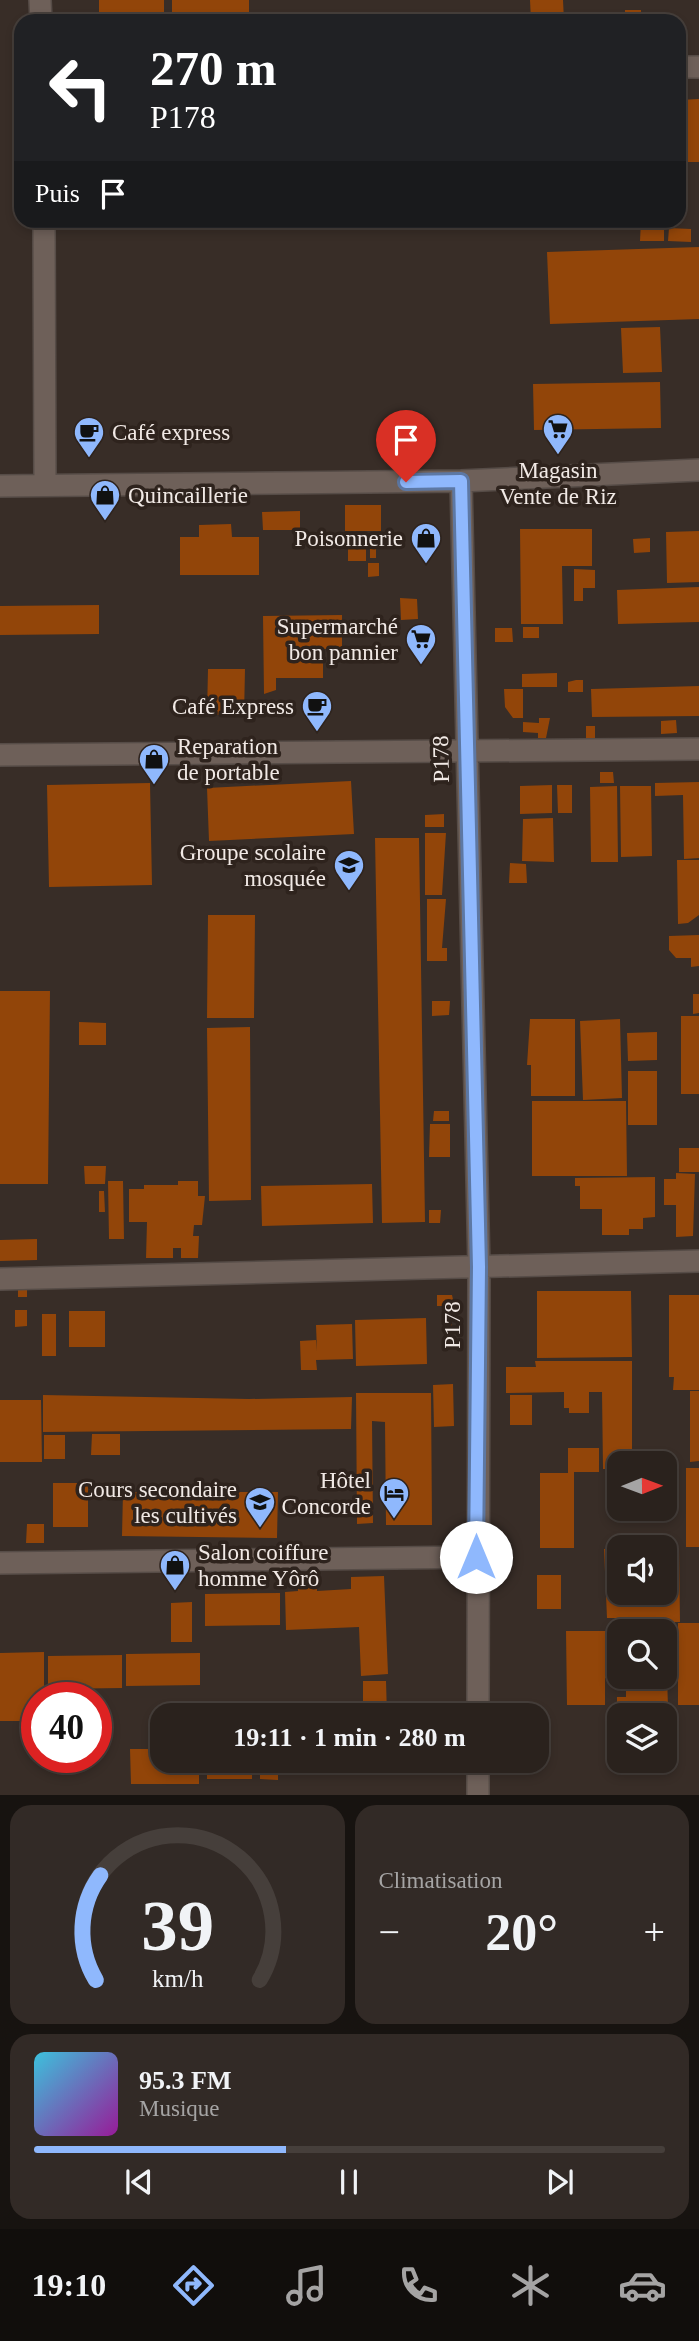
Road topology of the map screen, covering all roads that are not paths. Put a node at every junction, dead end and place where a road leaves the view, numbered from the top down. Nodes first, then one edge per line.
1 (44, 228) edge
2 (699, 470) edge
3 (461, 481) junction
4 (45, 484) junction
5 (0, 486) edge
6 (699, 748) edge
7 (467, 750) junction
8 (0, 754) edge
9 (699, 1261) edge
10 (479, 1267) junction
11 (0, 1279) edge
12 (476, 1557) junction
13 (0, 1563) edge
14 (478, 1703) edge
15 (478, 1773) edge
16 (478, 1795) edge

1 - 4 street
2 - 3 street
3 - 4 street
3 - 7 street, P178
4 - 5 street
6 - 7 street
7 - 8 street
7 - 10 street, P178
9 - 10 street
10 - 11 street
10 - 12 street, P178
12 - 13 street
12 - 14 street, P178
15 - 16 street

